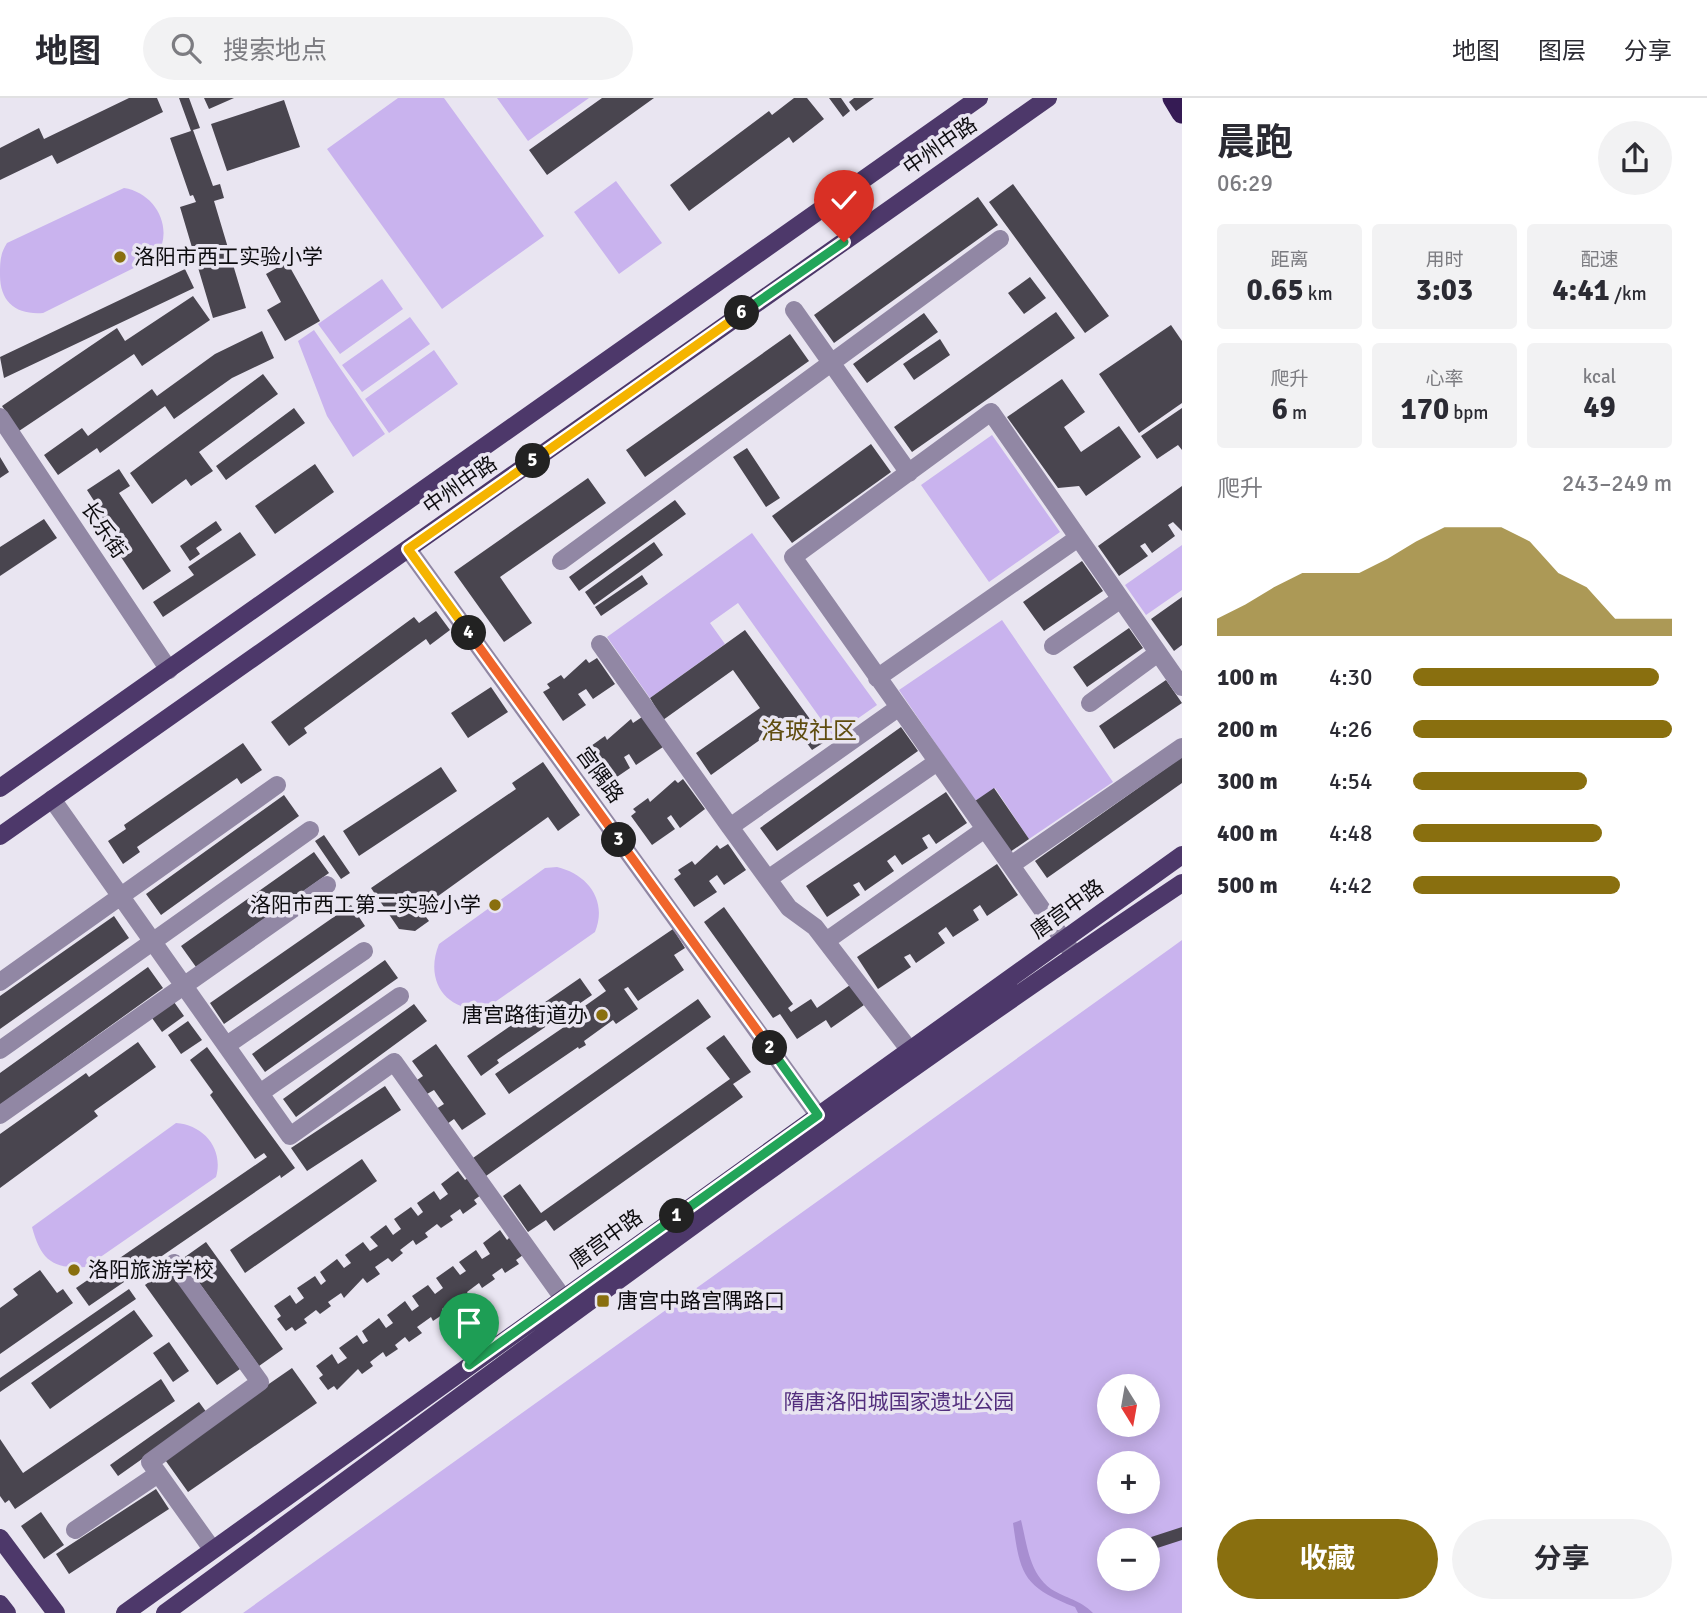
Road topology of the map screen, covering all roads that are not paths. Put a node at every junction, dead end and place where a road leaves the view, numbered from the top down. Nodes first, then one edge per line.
1 (979, 98) edge
2 (1048, 98) edge
3 (1176, 98) edge
4 (1182, 104) edge
5 (1182, 113) edge
6 (1000, 239) dead end
7 (794, 310) dead end
8 (831, 363) junction
9 (0, 417) edge
10 (909, 473) junction
11 (1078, 538) junction
12 (408, 549) junction
13 (561, 561) dead end
14 (1121, 599) junction
15 (600, 644) dead end
16 (1053, 646) dead end
17 (1158, 653) junction
18 (1176, 666) edge
19 (169, 670) junction
20 (877, 678) junction
21 (1182, 687) edge
22 (1090, 703) dead end
23 (898, 708) junction
24 (1182, 747) edge
25 (937, 762) junction
26 (277, 785) dead end
27 (0, 788) edge
28 (52, 799) junction
29 (730, 827) junction
30 (985, 829) junction
31 (310, 830) dead end
32 (0, 836) edge
33 (1182, 855) edge
34 (1011, 865) junction
35 (768, 879) junction
36 (1182, 883) edge
37 (327, 886) dead end
38 (121, 893) junction
39 (1064, 940) junction
40 (154, 941) junction
41 (826, 941) junction
42 (364, 951) dead end
43 (1075, 955) junction
44 (0, 982) edge
45 (184, 984) junction
46 (400, 996) dead end
47 (227, 1045) junction
48 (0, 1050) edge
49 (909, 1050) junction
50 (920, 1065) junction
51 (260, 1093) junction
52 (0, 1115) edge
53 (823, 1122) junction
54 (174, 1263) dead end
55 (563, 1297) junction
56 (158, 1474) junction
57 (75, 1530) dead end
58 (0, 1538) edge
59 (212, 1549) junction
60 (0, 1604) edge
61 (7, 1613) edge
62 (56, 1613) edge
63 (125, 1613) edge
64 (165, 1613) edge

1 - 19 main road, 中州中路
2 - 12 main road, 中州中路
3 - 4 main road
3 - 5 highway
6 - 8 street
7 - 8 street
8 - 10 street
8 - 13 street
9 - 19 street, 长乐街
10 - 11 street
10 - 20 street
11 - 14 street
11 - 20 street
12 - 28 main road, 中州中路
12 - 53 street, 宫隅路
14 - 16 street
14 - 17 street
15 - 29 street
17 - 18 street
17 - 22 street
18 - 21 street
19 - 27 main road, 中州中路
20 - 23 street
23 - 25 street
23 - 29 street
24 - 34 street
25 - 30 street
25 - 35 street
26 - 38 street
28 - 32 main road, 中州中路
28 - 38 street
29 - 35 street
30 - 34 street
30 - 41 street
31 - 40 street
33 - 39 main road, 唐宫中路
34 - 39 street
35 - 41 street
36 - 43 main road, 唐宫中路
37 - 45 street
38 - 40 street
38 - 44 street
39 - 43 street
39 - 49 main road, 唐宫中路
40 - 45 street
40 - 48 street
41 - 49 street
42 - 47 street
43 - 50 main road, 唐宫中路
45 - 47 street
45 - 52 street
46 - 51 street
47 - 51 street
49 - 50 street
49 - 53 main road, 唐宫中路
50 - 53 main road, 唐宫中路
51 - 55 street
53 - 55 main road, 唐宫中路
53 - 64 main road, 唐宫中路
54 - 56 street
55 - 59 main road, 唐宫中路
56 - 57 street
56 - 59 street
58 - 62 main road
59 - 63 main road, 唐宫中路
60 - 61 main road

